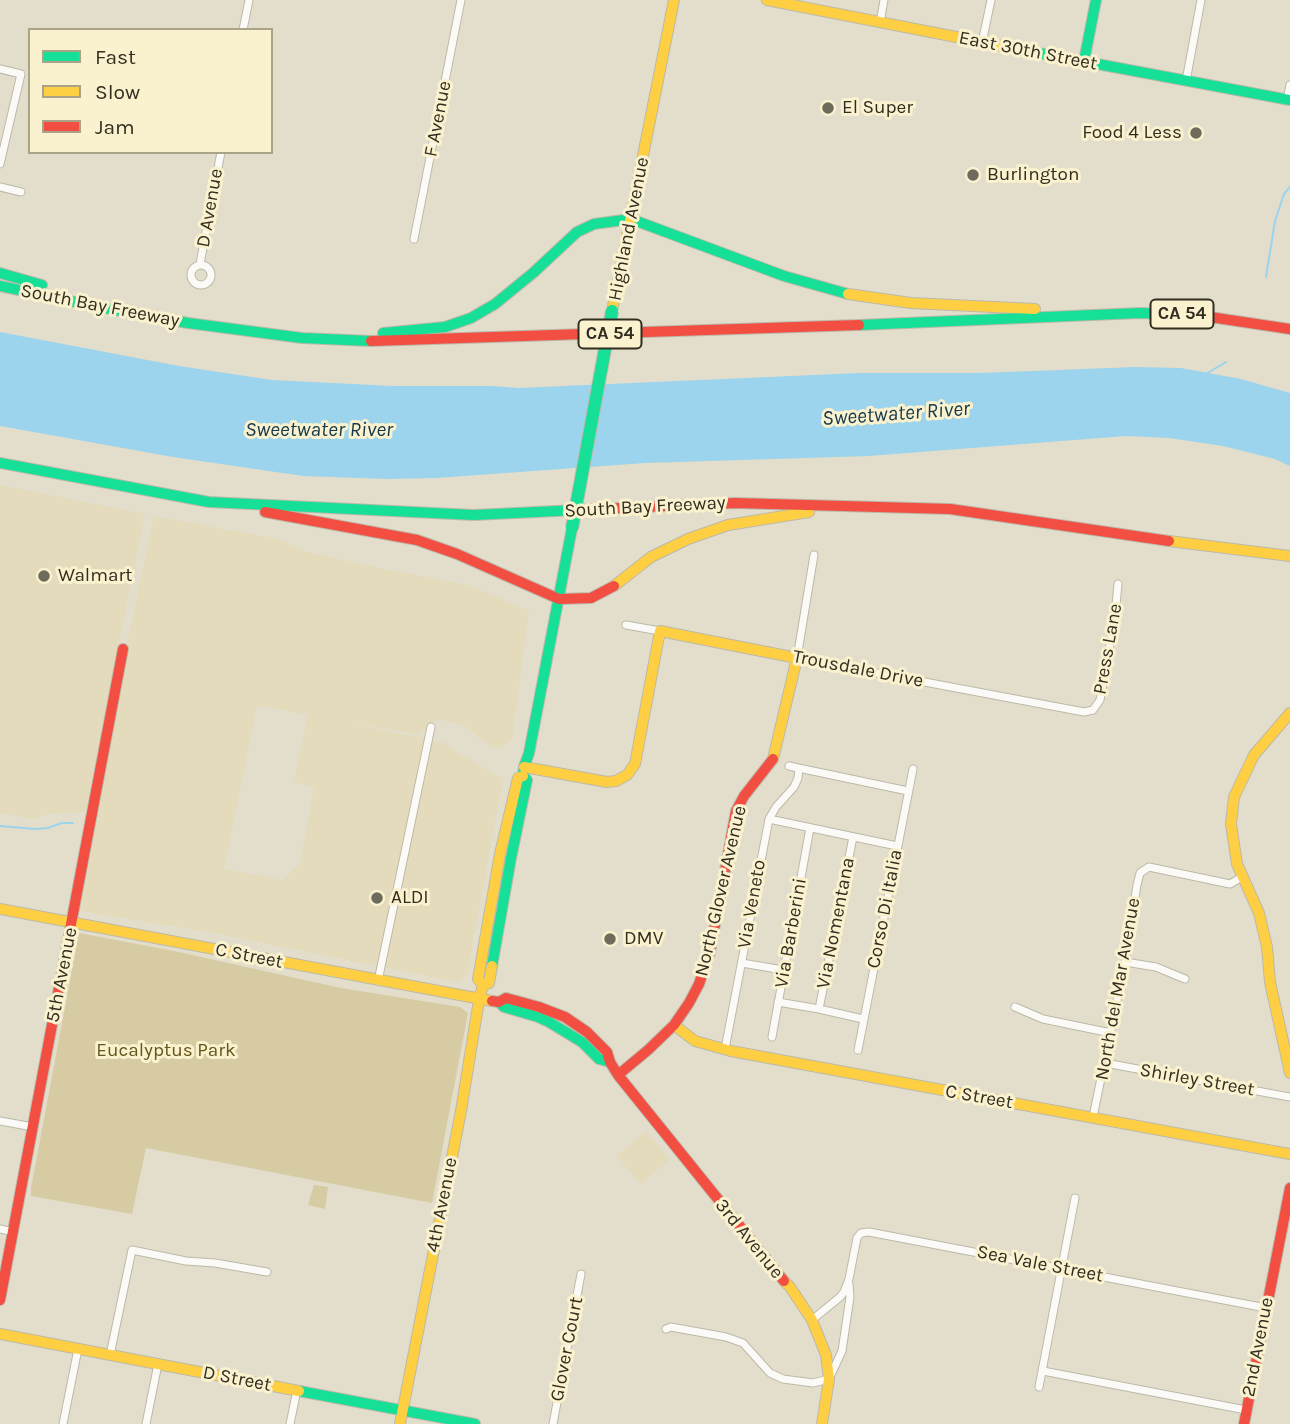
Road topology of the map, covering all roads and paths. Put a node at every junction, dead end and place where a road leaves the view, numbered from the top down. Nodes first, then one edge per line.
1 (239, 0) edge
2 (461, 0) edge
3 (674, 0) edge
4 (884, 0) edge
5 (990, 0) edge
6 (1096, 0) edge
7 (1201, 0) edge
8 (249, 1) edge
9 (775, 1) edge
10 (880, 23) junction
11 (243, 28) edge
12 (982, 43) junction
13 (1084, 61) junction
14 (0, 69) edge
15 (1186, 81) junction
16 (1290, 85) edge
17 (1288, 100) edge
18 (220, 154) edge
19 (0, 163) edge
20 (0, 187) edge
21 (21, 192) dead end
22 (631, 219) junction
23 (414, 239) dead end
24 (200, 264) dead end
25 (0, 274) edge
26 (0, 286) edge
27 (89, 305) junction
28 (1073, 316) junction
29 (228, 329) junction
30 (1290, 329) edge
31 (0, 463) edge
32 (209, 502) junction
33 (855, 506) junction
34 (814, 555) dead end
35 (1290, 556) edge
36 (1118, 583) dead end
37 (559, 599) junction
38 (626, 625) dead end
39 (660, 631) junction
40 (123, 649) dead end
41 (797, 658) junction
42 (1090, 711) joint
43 (1290, 713) edge
44 (431, 727) dead end
45 (530, 747) joint
46 (789, 766) dead end
47 (799, 768) junction
48 (913, 769) dead end
49 (523, 771) junction
50 (908, 791) junction
51 (769, 819) junction
52 (810, 828) junction
53 (853, 837) junction
54 (897, 846) junction
55 (1242, 877) junction
56 (0, 909) edge
57 (72, 923) junction
58 (1125, 962) junction
59 (742, 963) junction
60 (783, 971) junction
61 (1185, 979) dead end
62 (378, 981) junction
63 (479, 1000) junction
64 (778, 1002) junction
65 (1015, 1007) dead end
66 (819, 1009) junction
67 (863, 1019) junction
68 (674, 1025) junction
69 (1111, 1032) junction
70 (772, 1037) dead end
71 (725, 1049) junction
72 (858, 1050) dead end
73 (1105, 1063) junction
74 (1290, 1073) edge
75 (618, 1075) junction
76 (1290, 1097) edge
77 (1093, 1117) junction
78 (0, 1121) edge
79 (33, 1127) junction
80 (1290, 1154) edge
81 (1290, 1188) edge
82 (1075, 1198) dead end
83 (0, 1229) edge
84 (14, 1231) junction
85 (1062, 1269) junction
86 (267, 1272) dead end
87 (581, 1274) dead end
88 (849, 1279) junction
89 (0, 1300) edge
90 (1266, 1308) junction
91 (813, 1320) junction
92 (666, 1329) dead end
93 (0, 1334) edge
94 (78, 1349) junction
95 (110, 1355) junction
96 (158, 1364) junction
97 (1043, 1371) junction
98 (829, 1379) junction
99 (1039, 1387) dead end
100 (297, 1390) junction
101 (402, 1410) junction
102 (1246, 1410) junction
103 (63, 1424) edge
104 (146, 1424) edge
105 (290, 1424) edge
106 (400, 1424) edge
107 (475, 1424) edge
108 (553, 1424) edge
109 (822, 1424) edge
110 (1244, 1424) edge

1 - 8 street
2 - 23 street, F Avenue
3 - 22 main road, Highland Avenue
4 - 10 street
5 - 12 street
6 - 13 main road
7 - 15 street
8 - 11 street
9 - 10 main road, East 30th Street
10 - 12 main road, East 30th Street
12 - 13 main road, East 30th Street
13 - 15 main road, East 30th Street
14 - 19 street
15 - 17 main road, East 30th Street
16 - 17 street
18 - 24 street, D Avenue
20 - 21 street
22 - 28 main road
22 - 29 main road
22 - 37 main road, Highland Avenue, bridge
25 - 27 main road
26 - 27 main road, South Bay Freeway / CA 54
27 - 29 main road, South Bay Freeway / CA 54
28 - 29 main road, South Bay Freeway / CA 54
28 - 30 main road, South Bay Freeway / CA 54
31 - 32 main road, South Bay Freeway
32 - 33 main road, South Bay Freeway
32 - 37 main road
33 - 35 main road, South Bay Freeway
33 - 37 main road
34 - 41 street, North Glover Avenue
36 - 42 street, Press Lane
37 - 45 main road, Highland Avenue
38 - 39 street, Trousdale Drive
39 - 41 main road, Trousdale Drive
39 - 49 main road
40 - 57 main road, 5th Avenue
41 - 42 street, Trousdale Drive
41 - 68 main road, North Glover Avenue
43 - 55 main road
44 - 62 street
45 - 49 main road, 4th Avenue
46 - 47 street
47 - 50 street
47 - 51 street, Via Veneto
48 - 50 street, Corso Di Italia
49 - 63 main road, 4th Avenue
50 - 54 street, Corso Di Italia
51 - 52 street
51 - 59 street, Via Veneto
52 - 53 street
52 - 60 street, Via Barberini
53 - 54 street
53 - 66 street, Via Nomentana
54 - 67 street, Corso Di Italia
55 - 58 street, North del Mar Avenue
55 - 74 main road
56 - 57 main road, C Street
57 - 62 main road, C Street
57 - 79 main road, 5th Avenue
58 - 61 street
58 - 69 street, North del Mar Avenue
59 - 60 street
59 - 71 street, Via Veneto
60 - 64 street, Via Barberini
62 - 63 main road, C Street
63 - 75 main road, C Street
63 - 101 main road, 4th Avenue
64 - 66 street
64 - 70 street, Via Barberini
65 - 69 street
66 - 67 street
67 - 72 street, Corso Di Italia
68 - 71 main road, C Street
68 - 75 main road, North Glover Avenue
69 - 73 street, North del Mar Avenue
71 - 77 main road, C Street
73 - 76 street, Shirley Street
73 - 77 street, North del Mar Avenue
75 - 91 main road, 3rd Avenue
77 - 80 main road, C Street
78 - 79 street
79 - 84 main road, 5th Avenue
81 - 90 main road, 2nd Avenue
82 - 85 street
83 - 84 street
84 - 89 main road, 5th Avenue
85 - 88 street, Sea Vale Street
85 - 90 street, Sea Vale Street
85 - 97 street
86 - 95 street
87 - 108 street, Glover Court
88 - 91 street, Sea Vale Street
88 - 98 street, Sea Vale Street
90 - 102 main road, 2nd Avenue
91 - 98 main road, 3rd Avenue
92 - 98 street
93 - 94 main road, D Street
94 - 95 main road, D Street
94 - 103 street
95 - 96 main road, D Street
96 - 100 main road, D Street
96 - 104 street
97 - 99 street
97 - 102 street
98 - 109 main road, 3rd Avenue
100 - 101 main road, D Street
100 - 105 street
101 - 106 main road, 4th Avenue
101 - 107 main road, D Street
102 - 110 main road, 2nd Avenue

